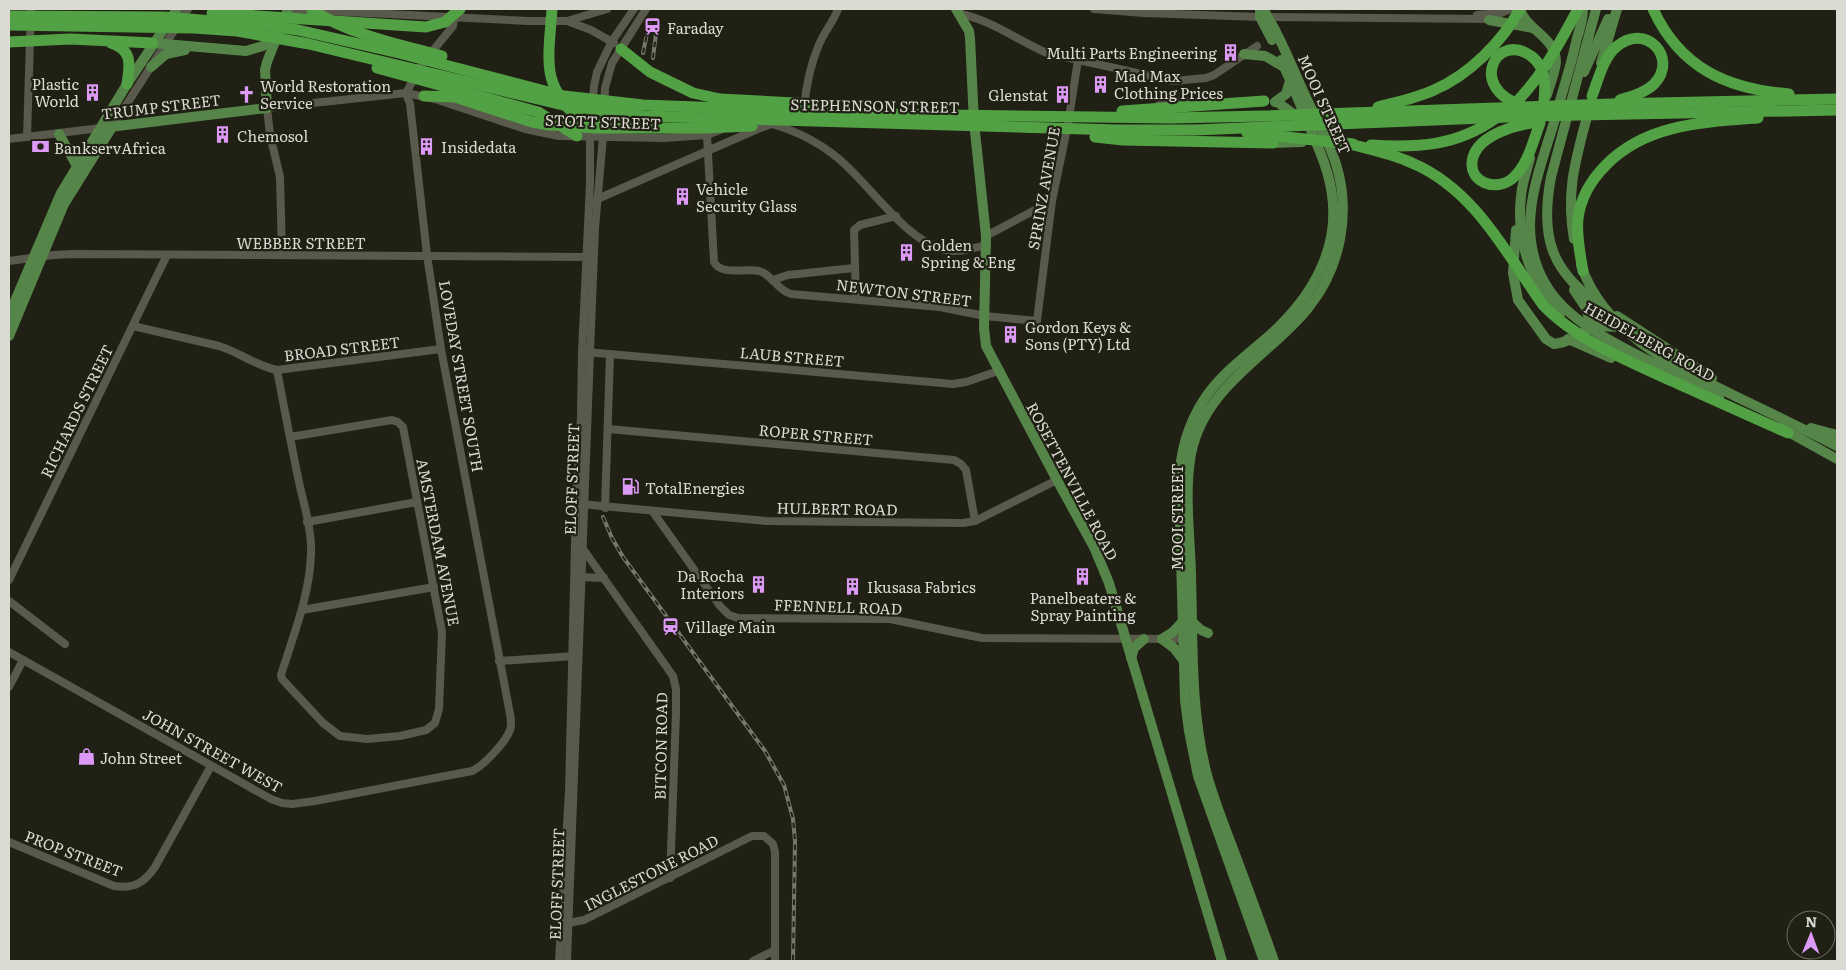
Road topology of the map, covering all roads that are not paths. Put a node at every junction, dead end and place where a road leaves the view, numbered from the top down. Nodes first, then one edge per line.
1 (31, 9) edge
2 (177, 9) edge
3 (188, 9) edge
4 (287, 9) edge
5 (311, 9) edge
6 (552, 9) edge
7 (608, 9) edge
8 (634, 9) edge
9 (646, 9) edge
10 (838, 9) edge
11 (1094, 9) edge
12 (1400, 9) edge
13 (1510, 9) edge
14 (1572, 9) edge
15 (1596, 9) edge
16 (1615, 9) edge
17 (1652, 9) edge
18 (456, 11) edge
19 (1522, 11) edge
20 (1581, 11) edge
21 (958, 12) edge
22 (1263, 13) edge
23 (9, 16) edge
24 (108, 16) junction
25 (1400, 18) junction
26 (1430, 18) junction
27 (1489, 20) junction
28 (567, 21) junction
29 (9, 26) edge
30 (1534, 28) junction
31 (273, 35) junction
32 (106, 41) junction
33 (9, 42) edge
34 (153, 43) junction
35 (165, 44) junction
36 (616, 45) junction
37 (1257, 46) dead end
38 (198, 47) junction
39 (1244, 54) junction
40 (1078, 60) junction
41 (151, 67) junction
42 (1284, 67) junction
43 (1555, 67) junction
44 (1290, 81) junction
45 (127, 84) junction
46 (406, 93) junction
47 (424, 96) junction
48 (1592, 96) junction
49 (1837, 98) edge
50 (600, 101) junction
51 (1272, 102) junction
52 (1299, 102) junction
53 (267, 108) junction
54 (1311, 108) junction
55 (1568, 109) junction
56 (1606, 110) junction
57 (1837, 111) edge
58 (1703, 113) junction
59 (1535, 114) junction
60 (804, 117) junction
61 (1334, 117) junction
62 (878, 119) junction
63 (772, 121) junction
64 (974, 122) junction
65 (1050, 123) junction
66 (1068, 124) junction
67 (112, 126) junction
68 (1123, 126) junction
69 (628, 127) junction
70 (101, 128) junction
71 (1195, 130) junction
72 (60, 134) junction
73 (577, 136) junction
74 (590, 136) junction
75 (707, 136) junction
76 (28, 137) junction
77 (603, 137) junction
78 (1320, 137) junction
79 (9, 139) edge
80 (1280, 143) junction
81 (1342, 143) junction
82 (709, 152) junction
83 (1321, 155) junction
84 (77, 166) junction
85 (1521, 195) junction
86 (598, 199) junction
87 (1052, 201) junction
88 (589, 202) junction
89 (896, 216) junction
90 (986, 240) junction
91 (167, 255) junction
92 (428, 255) junction
93 (282, 256) junction
94 (37, 257) junction
95 (590, 257) junction
96 (9, 261) edge
97 (1558, 264) junction
98 (854, 268) junction
99 (1585, 274) junction
100 (773, 280) junction
101 (856, 299) junction
102 (9, 315) edge
103 (985, 316) junction
104 (1563, 317) junction
105 (1037, 321) joint
106 (133, 326) junction
107 (1591, 326) junction
108 (1634, 328) junction
109 (9, 336) edge
110 (1568, 339) junction
111 (442, 349) junction
112 (586, 352) junction
113 (610, 354) junction
114 (277, 370) junction
115 (998, 371) junction
116 (1780, 418) junction
117 (608, 429) junction
118 (1792, 431) junction
119 (1837, 435) edge
120 (290, 437) junction
121 (1837, 446) edge
122 (1837, 459) edge
123 (1057, 480) junction
124 (417, 502) junction
125 (580, 506) junction
126 (606, 507) junction
127 (653, 512) junction
128 (975, 521) junction
129 (308, 522) junction
130 (582, 548) junction
131 (579, 577) junction
132 (604, 578) junction
133 (9, 580) edge
134 (434, 587) junction
135 (9, 601) edge
136 (302, 610) junction
137 (1188, 621) junction
138 (1208, 633) dead end
139 (1087, 638) junction
140 (1124, 638) junction
141 (1144, 639) junction
142 (1162, 639) junction
143 (1188, 639) junction
144 (65, 644) dead end
145 (1087, 647) dead end
146 (9, 652) edge
147 (575, 656) junction
148 (1131, 658) junction
149 (24, 660) junction
150 (500, 661) junction
151 (1184, 662) junction
152 (9, 688) edge
153 (211, 766) junction
154 (9, 842) edge
155 (670, 878) junction
156 (564, 924) junction
157 (775, 950) junction
158 (559, 961) edge
159 (567, 961) edge
160 (753, 961) edge
161 (775, 961) edge
162 (1222, 961) edge
163 (1264, 961) edge
164 (1274, 961) edge

1 - 76 street
2 - 34 main road
3 - 35 street
4 - 5 street
4 - 31 main road
5 - 18 street
5 - 50 highway
6 - 69 highway
7 - 28 street
8 - 36 street, ELOFF STREET
9 - 36 street, ELOFF STREET
10 - 60 street
11 - 22 street
12 - 25 street
13 - 26 street
14 - 43 main road
15 - 55 main road
16 - 48 main road, HEIDELBERG ROAD
16 - 55 main road
17 - 49 highway
18 - 24 highway
18 - 28 street
18 - 46 street
19 - 27 street
19 - 30 main road
19 - 61 highway
20 - 81 highway
20 - 104 main road, HEIDELBERG ROAD
21 - 40 street
21 - 64 main road, ROSETTENVILLE ROAD
22 - 25 street
22 - 42 main road, MOOI STREET
22 - 54 main road, MOOI STREET
23 - 24 highway
24 - 50 highway
25 - 26 street
26 - 27 street
27 - 30 main road
28 - 36 street
29 - 31 highway
30 - 43 main road
31 - 38 main road
31 - 53 main road
31 - 62 highway
31 - 73 highway
32 - 33 highway
32 - 34 highway
32 - 45 highway
34 - 35 main road
34 - 45 main road
35 - 38 main road
35 - 41 street
36 - 62 highway
36 - 74 street, ELOFF STREET
36 - 77 street, ELOFF STREET
37 - 39 street
38 - 41 main road
39 - 40 street
39 - 42 main road
40 - 66 street, SPRINZ AVENUE
41 - 67 street
42 - 44 main road, MOOI STREET
43 - 59 main road
44 - 51 main road
44 - 52 main road, MOOI STREET
45 - 70 main road
46 - 47 street, STOTT STREET
46 - 53 street, TRUMP STREET
46 - 92 street, LOVEDAY STREET SOUTH
47 - 69 highway
47 - 73 street, STOTT STREET
48 - 56 highway
48 - 99 main road, HEIDELBERG ROAD
49 - 58 highway
50 - 62 highway
51 - 52 main road
51 - 65 highway
51 - 68 street
51 - 80 main road
52 - 54 main road
52 - 78 main road, MOOI STREET
53 - 67 main road, TRUMP STREET
53 - 93 street
54 - 78 main road, MOOI STREET
55 - 97 main road
56 - 58 highway
56 - 58 highway
56 - 59 highway
56 - 59 highway
57 - 58 highway
58 - 99 highway
59 - 59 highway
59 - 59 highway
59 - 61 highway
59 - 85 main road
60 - 63 street, STEPHENSON STREET
60 - 64 street, STEPHENSON STREET
61 - 65 highway
61 - 71 highway
62 - 65 highway
62 - 69 highway
63 - 75 street, STOTT STREET
63 - 82 street, STEPHENSON STREET
63 - 89 street
64 - 66 street, STEPHENSON STREET
64 - 90 main road, ROSETTENVILLE ROAD
65 - 71 highway
65 - 80 highway
66 - 68 street, STEPHENSON STREET
66 - 87 street, SPRINZ AVENUE
67 - 70 main road, TRUMP STREET
67 - 94 main road
68 - 80 street, STEPHENSON STREET
70 - 72 street, TRUMP STREET
70 - 84 main road
71 - 81 highway
72 - 76 street, TRUMP STREET
72 - 84 main road
73 - 74 street, STOTT STREET
74 - 77 street, STOTT STREET
74 - 88 street, ELOFF STREET
75 - 77 street, STOTT STREET
75 - 82 street, NEWTON STREET
76 - 79 street, TRUMP STREET
77 - 86 street, ELOFF STREET
78 - 80 main road, STEPHENSON STREET
78 - 83 main road, MOOI STREET
78 - 137 main road, MOOI STREET
80 - 83 main road
81 - 104 highway
82 - 86 street, STEPHENSON STREET
82 - 100 street, NEWTON STREET
83 - 137 main road, MOOI STREET
84 - 94 main road
85 - 104 main road
85 - 110 main road
86 - 88 street, STEPHENSON STREET
86 - 95 street, ELOFF STREET
87 - 90 street
87 - 105 street, SPRINZ AVENUE
88 - 95 street, ELOFF STREET
89 - 90 street
89 - 98 street
90 - 103 main road, ROSETTENVILLE ROAD
91 - 93 street, WEBBER STREET
91 - 94 street, WEBBER STREET
91 - 106 street, RICHARDS STREET
92 - 93 street, WEBBER STREET
92 - 95 street, WEBBER STREET
92 - 111 street, LOVEDAY STREET SOUTH
94 - 96 street, WEBBER STREET
94 - 102 main road
94 - 109 main road
95 - 112 street, ELOFF STREET
97 - 107 main road
97 - 108 main road
98 - 100 street, NEWTON STREET
98 - 101 street
99 - 116 main road, HEIDELBERG ROAD
100 - 101 street, NEWTON STREET
101 - 103 street, NEWTON STREET
103 - 105 street, NEWTON STREET
103 - 115 main road, ROSETTENVILLE ROAD
104 - 118 highway
106 - 114 street, BROAD STREET
106 - 133 street, RICHARDS STREET
107 - 108 main road
107 - 110 main road
108 - 116 main road
110 - 118 main road
111 - 114 street, BROAD STREET
111 - 150 street, LOVEDAY STREET SOUTH
112 - 113 street, LAUB STREET
112 - 125 street, ELOFF STREET
113 - 115 street, LAUB STREET
113 - 117 street
114 - 120 street
115 - 123 main road, ROSETTENVILLE ROAD
116 - 118 main road, HEIDELBERG ROAD
117 - 126 street
117 - 128 street, ROPER STREET
118 - 119 main road
118 - 121 main road, HEIDELBERG ROAD
118 - 122 main road, HEIDELBERG ROAD
120 - 124 street, AMSTERDAM AVENUE
120 - 129 street
123 - 128 street, HULBERT ROAD
123 - 140 main road, ROSETTENVILLE ROAD
124 - 129 street
124 - 134 street, AMSTERDAM AVENUE
125 - 126 street, HULBERT ROAD
125 - 130 street, ELOFF STREET
125 - 131 street, ELOFF STREET
126 - 127 street, HULBERT ROAD
127 - 128 street, HULBERT ROAD
127 - 139 street, FFENNELL ROAD
129 - 136 street
130 - 131 street, ELOFF STREET
130 - 132 street, BITCON ROAD
131 - 132 street
131 - 147 street, ELOFF STREET
132 - 155 street, BITCON ROAD
134 - 136 street
134 - 136 street, AMSTERDAM AVENUE
135 - 144 street
137 - 138 main road
137 - 142 main road
137 - 143 main road, MOOI STREET
139 - 140 street, FFENNELL ROAD
139 - 145 street
140 - 141 street, FFENNELL ROAD
140 - 148 main road, ROSETTENVILLE ROAD
141 - 142 street, FFENNELL ROAD
141 - 148 main road
142 - 143 street, FFENNELL ROAD
142 - 151 main road
143 - 151 main road, MOOI STREET
143 - 164 main road, MOOI STREET
146 - 149 street, JOHN STREET WEST
147 - 150 street
147 - 156 street, ELOFF STREET
148 - 162 main road, ROSETTENVILLE ROAD
149 - 152 street
149 - 153 street, JOHN STREET WEST
150 - 153 street, JOHN STREET WEST
151 - 163 main road, MOOI STREET
153 - 154 street, PROP STREET
155 - 156 street, INGLESTONE ROAD
155 - 157 street, INGLESTONE ROAD
156 - 158 street, ELOFF STREET
156 - 159 street, ELOFF STREET
157 - 160 street
157 - 161 street

